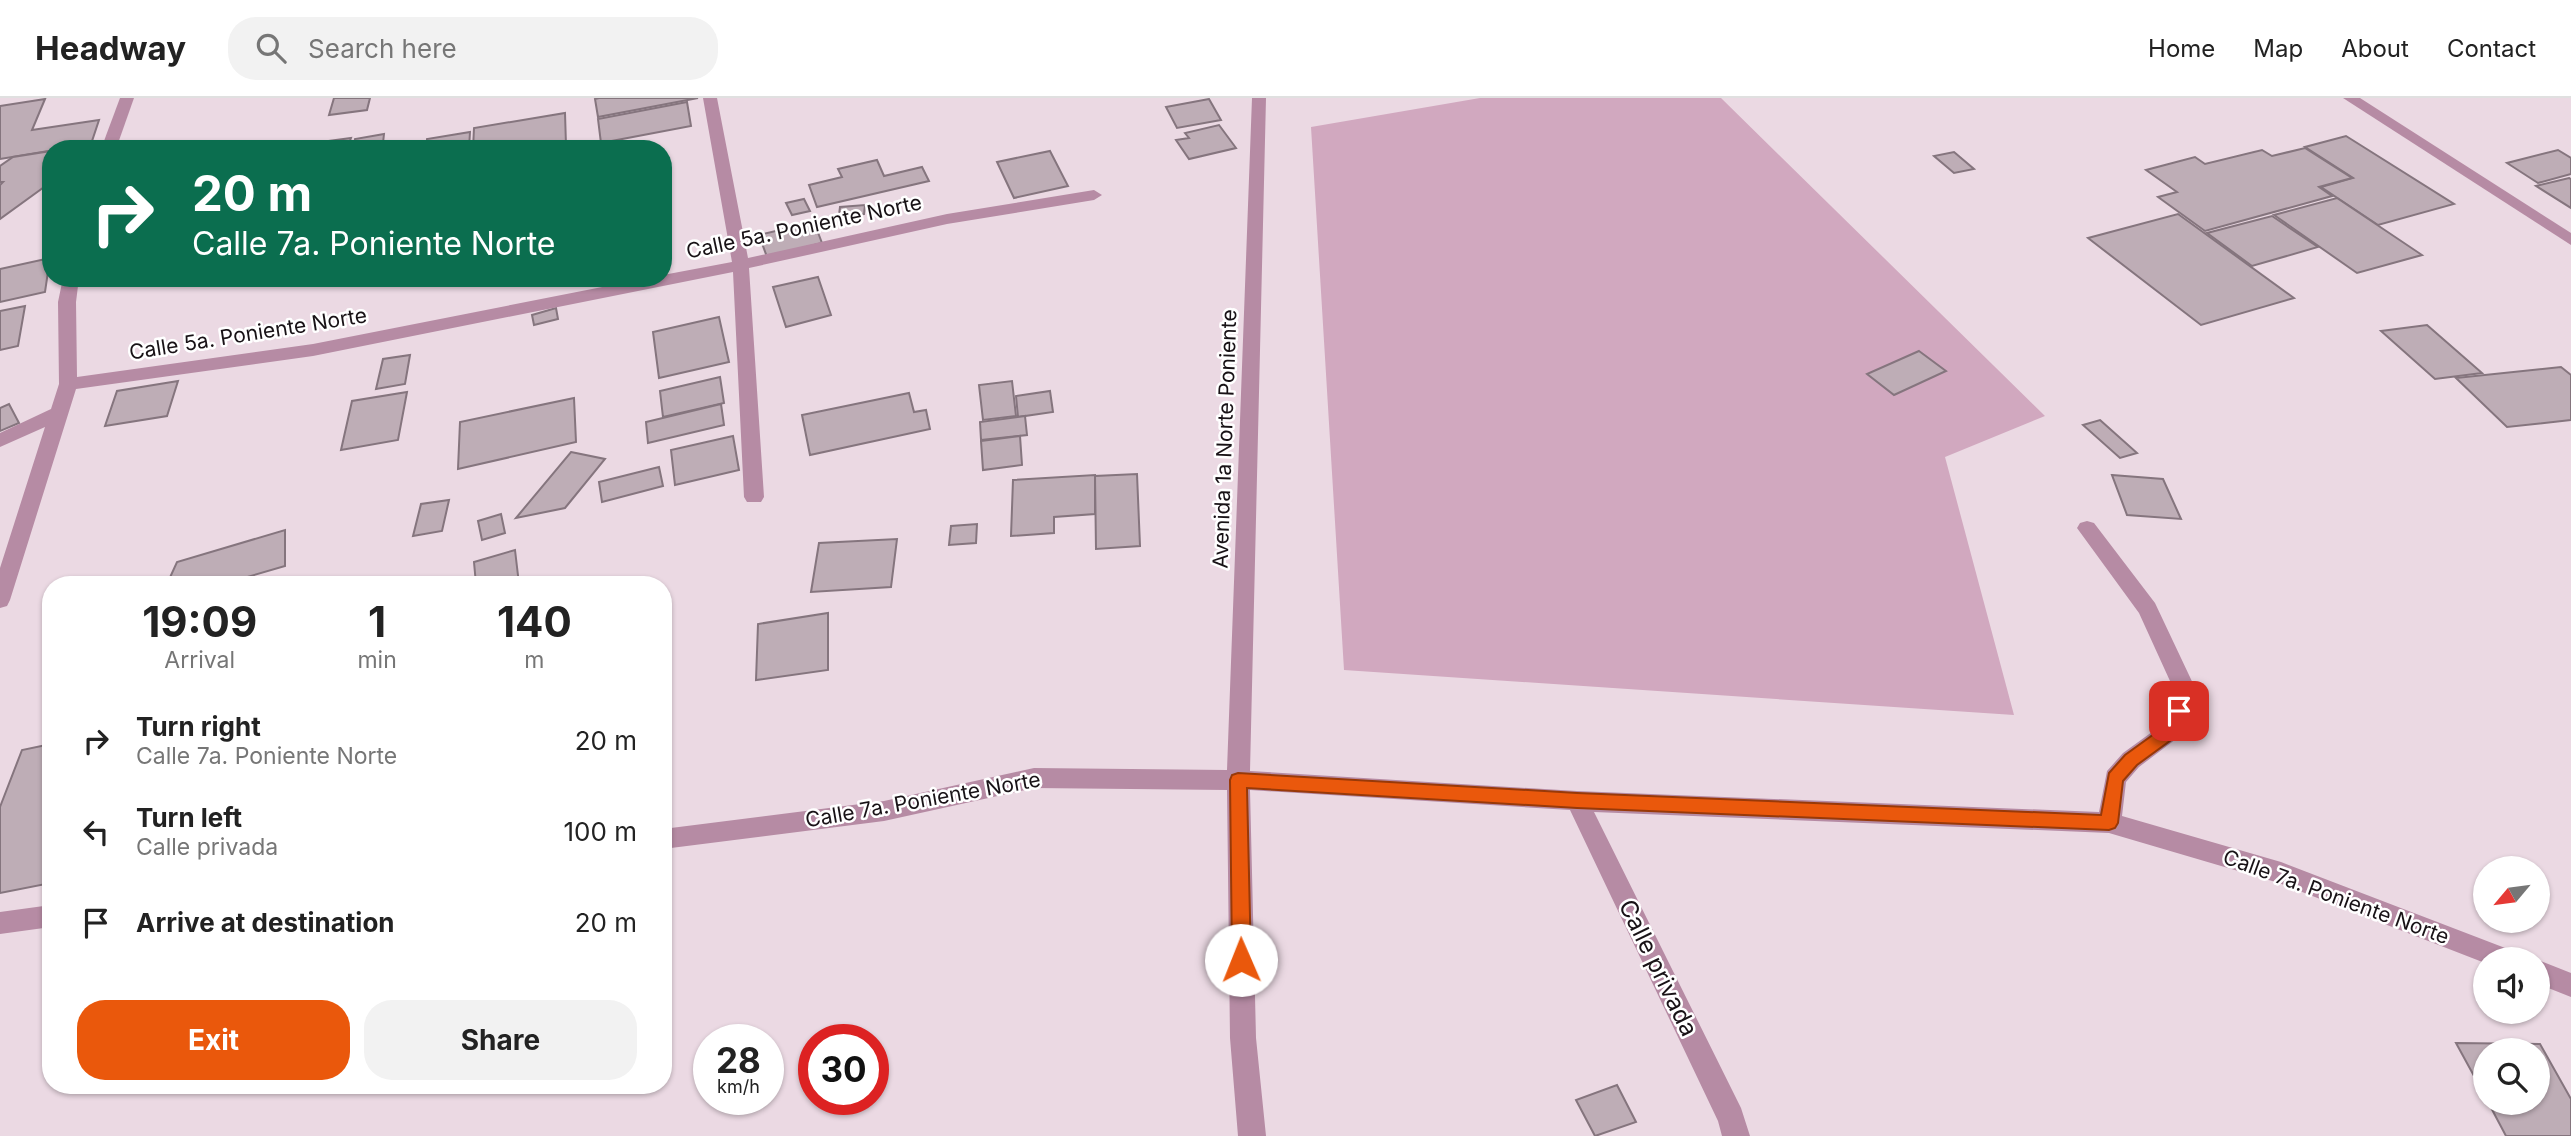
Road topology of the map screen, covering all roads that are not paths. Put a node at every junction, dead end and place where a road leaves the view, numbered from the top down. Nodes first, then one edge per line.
1 (127, 98) edge
2 (710, 98) edge
3 (1259, 98) edge
4 (2350, 98) edge
5 (111, 140) edge
6 (1094, 195) dead end
7 (2571, 240) edge
8 (741, 265) junction
9 (672, 279) edge
10 (70, 287) edge
11 (630, 287) edge
12 (68, 384) junction
13 (61, 412) junction
14 (0, 441) edge
15 (754, 498) dead end
16 (2087, 528) dead end
17 (0, 600) edge
18 (1238, 780) junction
19 (1577, 801) junction
20 (2109, 823) junction
21 (672, 838) edge
22 (42, 917) edge
23 (0, 922) edge
24 (2473, 947) edge
25 (2550, 977) edge
26 (2571, 985) edge
27 (1252, 1136) edge
28 (1736, 1136) edge

1 - 5 street
2 - 8 street
3 - 18 street, Avenida 1a Norte Poniente
4 - 7 street
6 - 8 street, Calle 5a. Poniente Norte
8 - 9 street, Calle 5a. Poniente Norte
8 - 15 street
10 - 12 street
11 - 12 street, Calle 5a. Poniente Norte
12 - 13 street
13 - 14 street
13 - 17 street
16 - 20 street
18 - 19 street, Calle 7a. Poniente Norte
18 - 21 street, Calle 7a. Poniente Norte
18 - 27 street, Avenida 1a Norte Poniente
19 - 20 street, Calle 7a. Poniente Norte
19 - 28 street, Calle privada
20 - 24 street, Calle 7a. Poniente Norte
22 - 23 street
25 - 26 street

